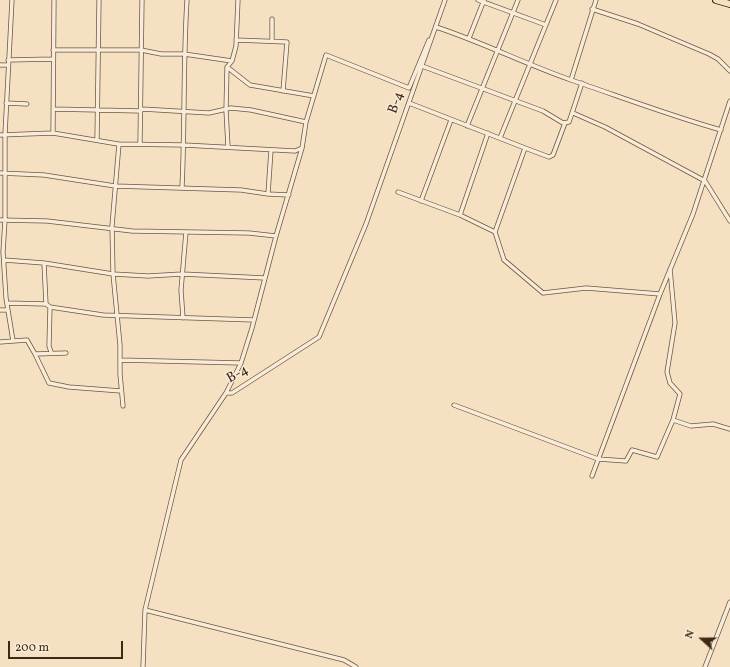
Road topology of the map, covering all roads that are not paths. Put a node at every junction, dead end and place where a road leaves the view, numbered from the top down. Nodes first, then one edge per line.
1 (12, 0) edge
2 (54, 0) edge
3 (99, 0) edge
4 (142, 0) edge
5 (187, 0) edge
6 (238, 0) edge
7 (445, 0) edge
8 (478, 0) edge
9 (518, 0) edge
10 (556, 0) edge
11 (596, 0) edge
12 (716, 0) edge
13 (483, 1) edge
14 (730, 4) edge
15 (592, 9) junction
16 (513, 14) junction
17 (272, 19) dead end
18 (546, 25) junction
19 (436, 27) junction
20 (469, 38) junction
21 (236, 40) junction
22 (272, 40) junction
23 (97, 49) junction
24 (53, 50) junction
25 (141, 50) junction
26 (498, 52) junction
27 (184, 54) junction
28 (53, 59) junction
29 (8, 60) junction
30 (232, 61) junction
31 (530, 63) junction
32 (0, 65) edge
33 (7, 65) junction
34 (422, 66) junction
35 (227, 68) junction
36 (730, 71) edge
37 (571, 80) junction
38 (582, 83) junction
39 (482, 88) junction
40 (283, 91) junction
41 (314, 96) junction
42 (515, 101) junction
43 (730, 102) edge
44 (6, 103) junction
45 (409, 103) junction
46 (27, 104) dead end
47 (53, 109) junction
48 (96, 110) junction
49 (142, 110) junction
50 (226, 110) junction
51 (185, 112) junction
52 (573, 112) junction
53 (728, 113) edge
54 (451, 120) junction
55 (306, 122) junction
56 (565, 123) junction
57 (467, 126) junction
58 (721, 130) junction
59 (53, 133) junction
60 (2, 134) edge
61 (488, 134) junction
62 (500, 138) junction
63 (97, 140) junction
64 (119, 144) junction
65 (140, 144) junction
66 (184, 145) junction
67 (228, 147) junction
68 (302, 148) junction
69 (525, 148) junction
70 (271, 150) junction
71 (0, 173) edge
72 (5, 173) junction
73 (704, 181) junction
74 (114, 186) junction
75 (182, 187) junction
76 (398, 192) dead end
77 (268, 194) junction
78 (289, 195) junction
79 (421, 201) junction
80 (460, 215) junction
81 (0, 220) edge
82 (5, 220) junction
83 (730, 221) edge
84 (112, 229) junction
85 (186, 232) junction
86 (495, 232) junction
87 (276, 236) junction
88 (1, 252) edge
89 (44, 263) junction
90 (670, 268) junction
91 (113, 274) junction
92 (182, 274) junction
93 (0, 278) edge
94 (5, 278) junction
95 (265, 278) junction
96 (660, 294) junction
97 (7, 303) junction
98 (48, 305) junction
99 (0, 310) edge
100 (8, 310) junction
101 (118, 316) junction
102 (183, 318) junction
103 (254, 320) junction
104 (13, 341) junction
105 (0, 342) edge
106 (51, 352) junction
107 (66, 352) dead end
108 (35, 354) junction
109 (120, 360) junction
110 (241, 363) junction
111 (121, 391) junction
112 (226, 393) junction
113 (454, 405) dead end
114 (123, 406) dead end
115 (673, 420) junction
116 (730, 429) edge
117 (598, 459) junction
118 (592, 476) dead end
119 (730, 602) edge
120 (145, 610) junction
121 (729, 610) edge
122 (143, 667) edge
123 (356, 667) edge
124 (705, 667) edge

1 - 29 street
2 - 24 street
3 - 23 street
4 - 25 street
5 - 27 street
6 - 21 street
7 - 19 street, B-4
7 - 41 street
8 - 13 street
9 - 16 street
10 - 18 street
11 - 15 street
12 - 14 highway
13 - 16 street
13 - 20 street
15 - 36 street
15 - 37 street
16 - 18 street
16 - 26 street
17 - 22 street
18 - 31 street
19 - 20 street
19 - 34 street, B-4
20 - 26 street
21 - 22 street
21 - 30 street
22 - 40 street
23 - 24 street
23 - 25 street
23 - 48 street
24 - 28 street
25 - 27 street
25 - 49 street
26 - 31 street
26 - 39 street
27 - 30 street
27 - 51 street
28 - 29 street
28 - 47 street
29 - 33 street
30 - 35 street
31 - 37 street
31 - 42 street
32 - 33 street
33 - 44 street
34 - 39 street
34 - 45 street, B-4
35 - 40 street
35 - 50 street
37 - 38 street
38 - 52 street
38 - 58 street
39 - 42 street
39 - 57 street
40 - 41 street
41 - 55 street
42 - 56 street
42 - 62 street
43 - 53 street
44 - 46 street
44 - 60 street
45 - 54 street
45 - 112 street, B-4
47 - 48 street
47 - 59 street
48 - 49 street
48 - 63 street
49 - 51 street
49 - 65 street
50 - 51 street
50 - 55 street
50 - 67 street
51 - 66 street
52 - 56 street
52 - 73 street
53 - 58 street
54 - 57 street
54 - 79 street
55 - 68 street
56 - 69 street
57 - 61 street
58 - 73 street
59 - 60 street
59 - 63 street
60 - 72 street
61 - 62 street
61 - 80 street
62 - 69 street
63 - 64 street
64 - 65 street
64 - 74 street
65 - 66 street
66 - 67 street
66 - 75 street
67 - 70 street
68 - 70 street
68 - 78 street
69 - 86 street
70 - 77 street
71 - 72 street
72 - 74 street
72 - 82 street
73 - 83 street
73 - 90 street
74 - 75 street
74 - 84 street
75 - 77 street
76 - 79 street
77 - 78 street
78 - 87 street
79 - 80 street
80 - 86 street
81 - 82 street
82 - 84 street
82 - 88 street
84 - 85 street
84 - 91 street
85 - 87 street
85 - 92 street
86 - 96 street
87 - 95 street
88 - 94 street
89 - 91 street
89 - 94 street
89 - 98 street
90 - 96 street
90 - 115 street
91 - 92 street
91 - 101 street
92 - 95 street
92 - 102 street
93 - 94 street
94 - 97 street
95 - 103 street
96 - 117 street
97 - 98 street
97 - 100 street
98 - 101 street
98 - 106 street
99 - 100 street
100 - 104 street
101 - 102 street
101 - 109 street
102 - 103 street
103 - 110 street
104 - 105 street
104 - 108 street
106 - 107 street
106 - 108 street
108 - 111 street
109 - 110 street
109 - 111 street
110 - 112 street
111 - 114 street
112 - 120 street, B-4
113 - 117 street
115 - 116 street
115 - 117 street
117 - 118 street
119 - 121 street
120 - 122 street, B-4
120 - 123 street
121 - 124 street

